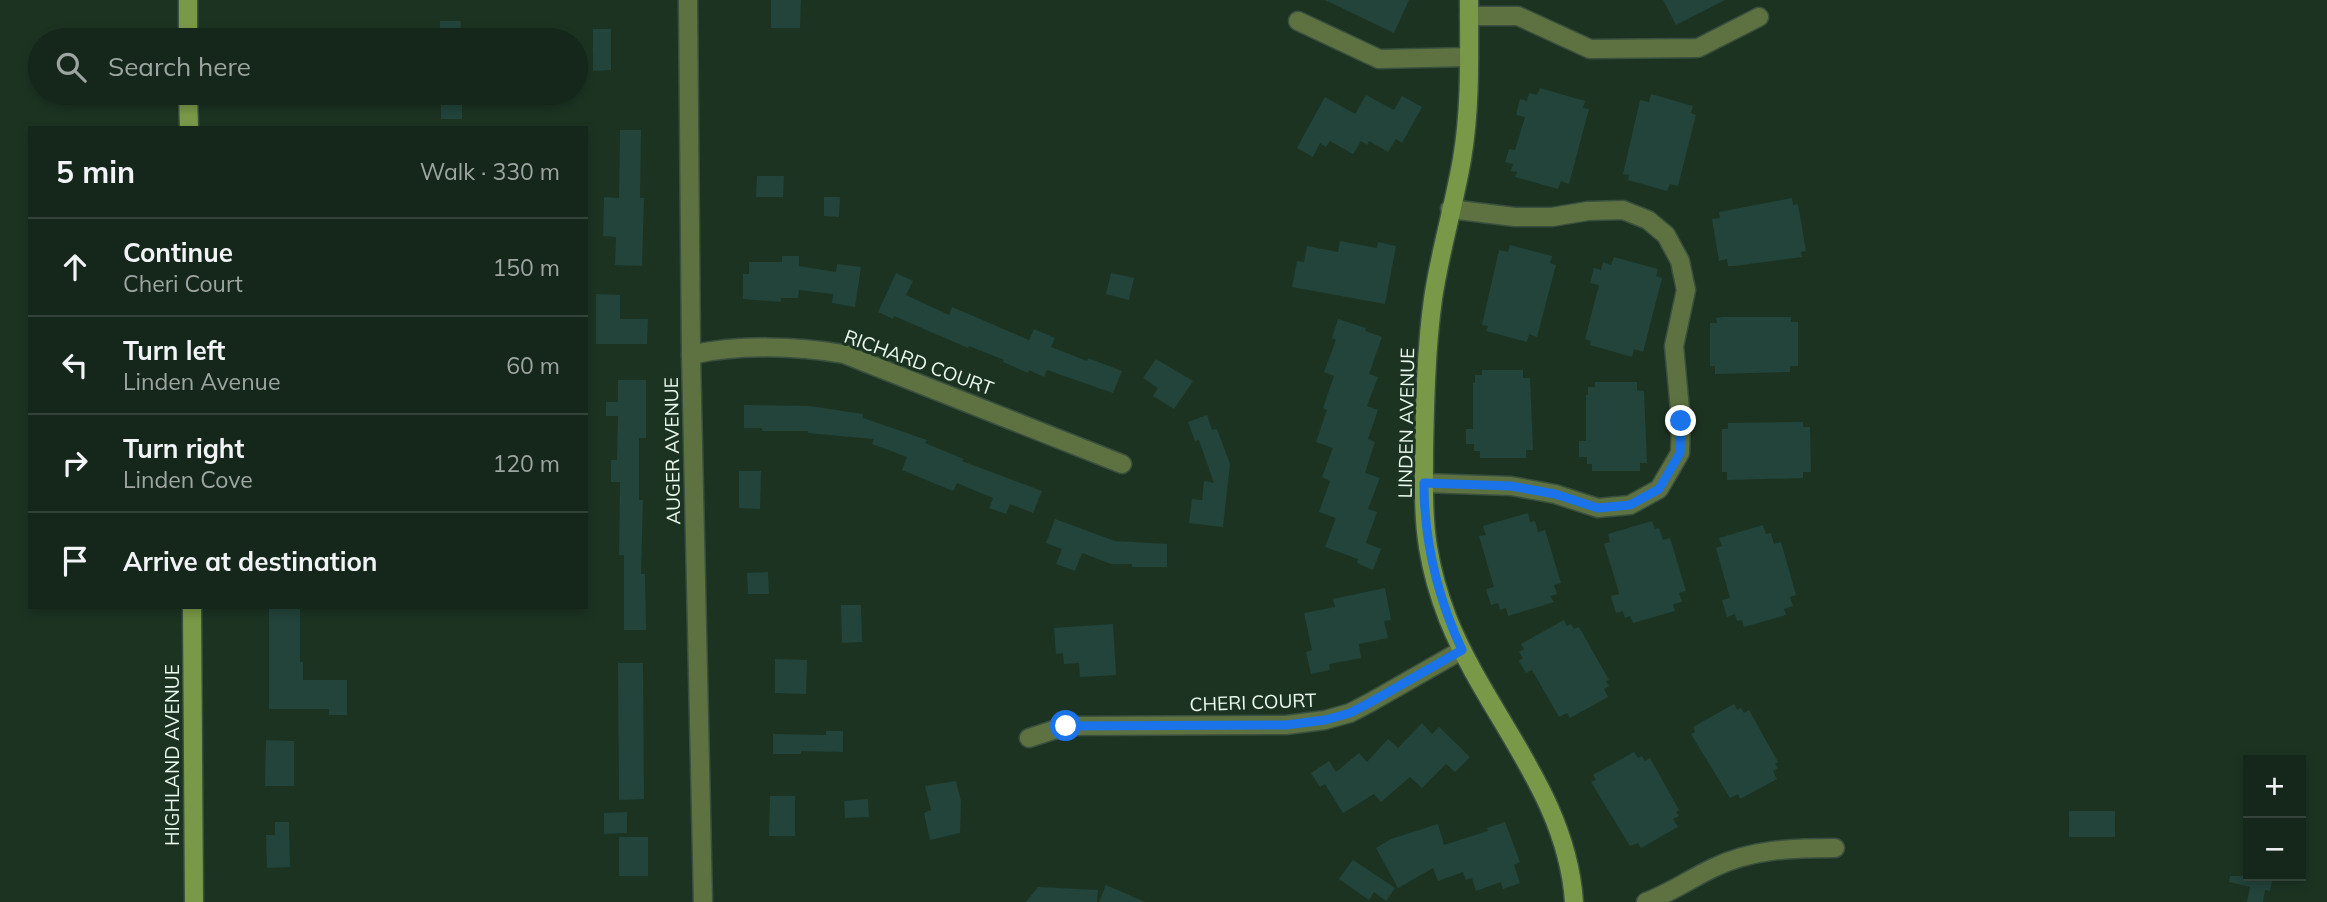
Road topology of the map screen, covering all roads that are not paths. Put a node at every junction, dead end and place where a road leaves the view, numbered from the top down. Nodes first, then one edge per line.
1 (188, 0) edge
2 (688, 0) edge
3 (1469, 8) edge
4 (1759, 17) dead end
5 (1298, 21) dead end
6 (188, 28) edge
7 (1469, 57) junction
8 (188, 105) edge
9 (188, 126) edge
10 (1450, 209) junction
11 (691, 355) junction
12 (1122, 464) dead end
13 (1424, 483) junction
14 (192, 609) edge
15 (1462, 650) junction
16 (1029, 738) dead end
17 (1835, 848) dead end
18 (194, 902) edge
19 (703, 902) edge
20 (1574, 902) edge
21 (1646, 902) edge

1 - 6 street
2 - 11 street, AUGER AVENUE
3 - 4 street
3 - 7 street, LINDEN AVENUE
5 - 7 street
7 - 10 street, LINDEN AVENUE
8 - 9 street
10 - 13 street, LINDEN AVENUE
10 - 13 street
11 - 12 street, RICHARD COURT
11 - 19 street, AUGER AVENUE
13 - 15 street, LINDEN AVENUE
14 - 18 street, HIGHLAND AVENUE
15 - 16 street, CHERI COURT
15 - 20 street, LINDEN AVENUE
17 - 21 street

